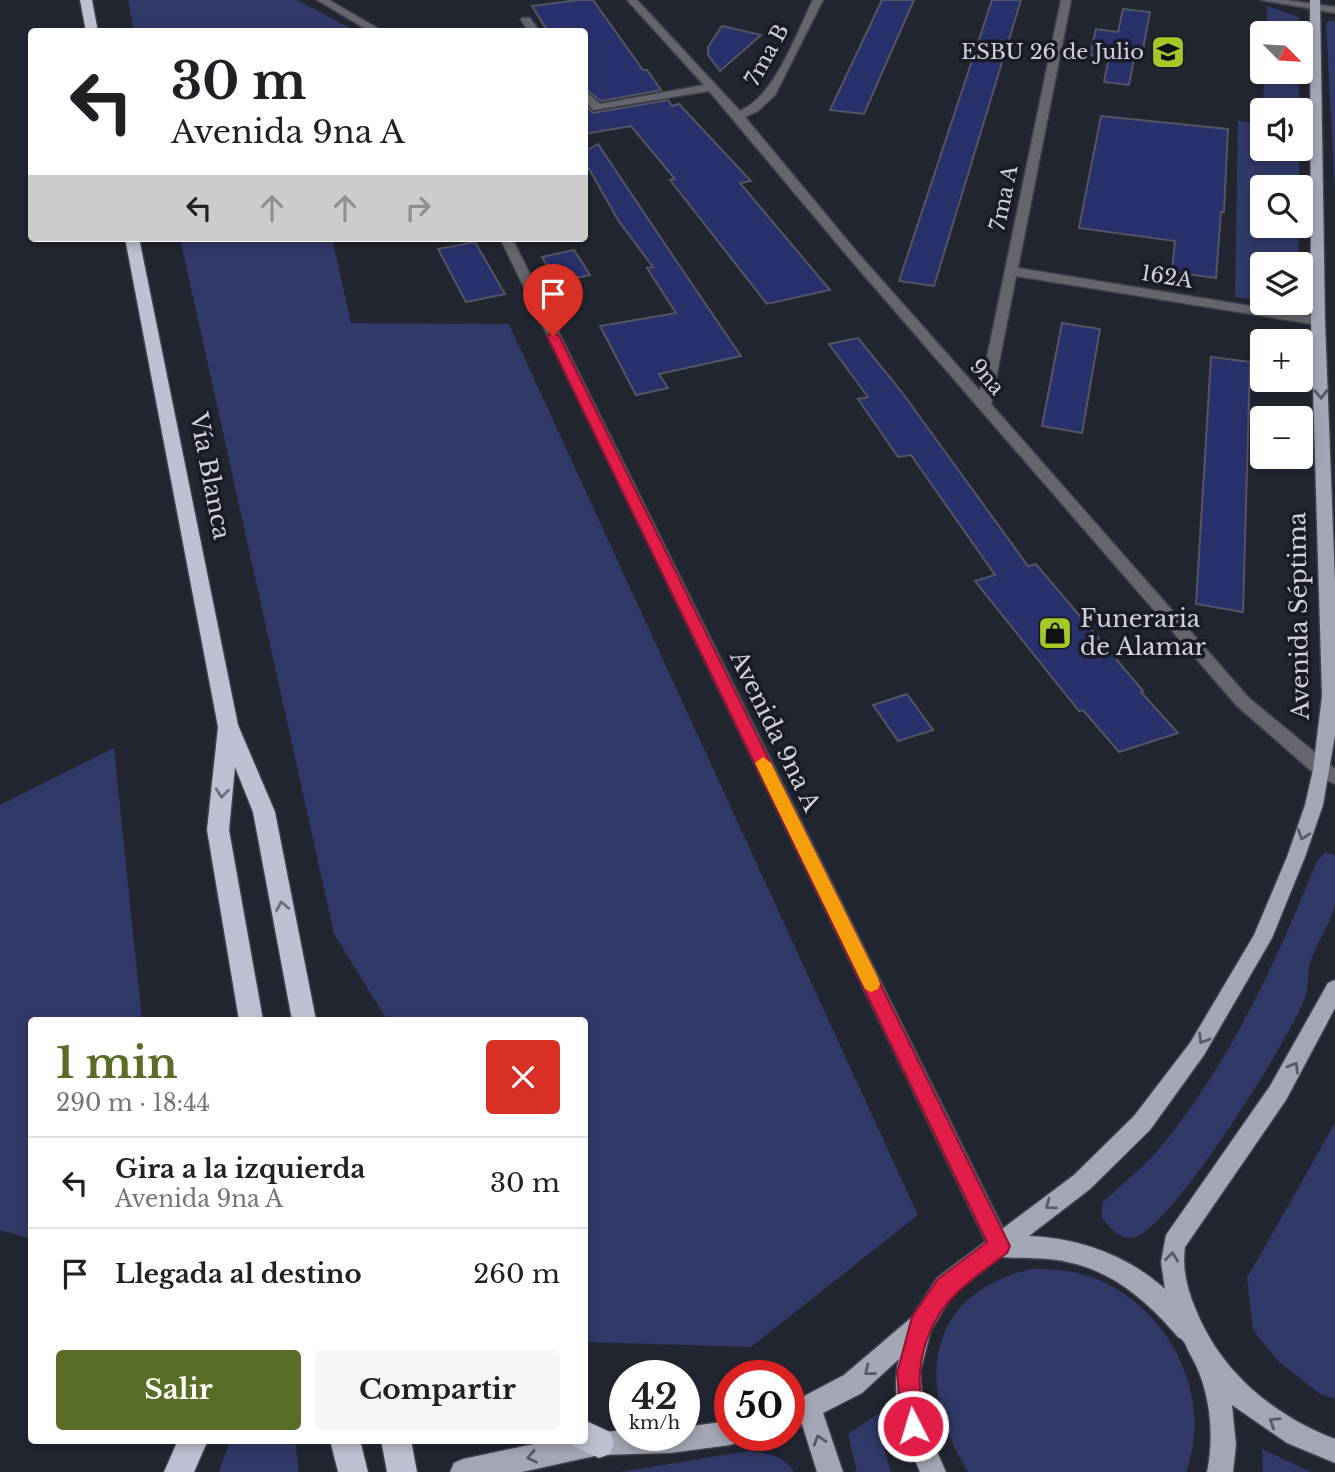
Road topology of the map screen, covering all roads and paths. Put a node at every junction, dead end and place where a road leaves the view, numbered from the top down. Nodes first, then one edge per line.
1 (86, 0) edge
2 (322, 0) edge
3 (632, 0) edge
4 (818, 0) edge
5 (1066, 0) edge
6 (1266, 0) edge
7 (1315, 4) edge
8 (1335, 10) edge
9 (526, 20) dead end
10 (91, 28) edge
11 (372, 28) edge
12 (533, 28) edge
13 (712, 87) junction
14 (588, 98) edge
15 (738, 116) junction
16 (133, 242) edge
17 (508, 242) edge
18 (1010, 271) junction
19 (1318, 321) junction
20 (984, 405) junction
21 (228, 725) junction
22 (1329, 773) edge
23 (294, 973) junction
24 (1335, 989) edge
25 (250, 1017) edge
26 (303, 1017) edge
27 (316, 1017) edge
28 (1000, 1246) junction
29 (920, 1325) junction
30 (1198, 1345) junction
31 (805, 1410) edge
32 (805, 1424) edge
33 (714, 1435) edge
34 (592, 1439) edge
35 (191, 1444) edge
36 (346, 1444) edge
37 (397, 1444) edge
38 (572, 1444) edge
39 (1335, 1451) edge
40 (179, 1472) edge
41 (353, 1472) edge
42 (402, 1472) edge
43 (463, 1472) edge
44 (830, 1472) edge
45 (933, 1472) edge
46 (1220, 1472) edge

1 - 10 highway
2 - 11 street
3 - 13 street, 9na
4 - 15 street, 7ma B
5 - 18 street, 7ma A
6 - 7 street
7 - 8 street
7 - 19 main road, Avenida Séptima
9 - 12 street
13 - 14 street
13 - 15 street, 9na
15 - 20 street, 9na
16 - 21 highway, Vía Blanca
17 - 28 street, Avenida 9na A
18 - 19 street, 162A
18 - 20 street, 7ma A
19 -> 22 main road, Avenida Séptima
20 - 22 street, 9na
23 -> 21 highway, Vía Blanca
21 -> 25 highway, Vía Blanca
22 -> 28 main road, Avenida Séptima
23 - 26 highway, Vía Blanca
23 - 27 highway
30 -> 24 main road
28 - 29 main road, Avenida Séptima
28 - 30 main road
29 -> 31 main road
29 - 45 main road
39 -> 30 main road
30 - 46 main road
44 -> 32 main road
33 - 34 main road
35 - 40 highway
36 - 41 highway
37 - 42 highway
38 -> 43 main road

